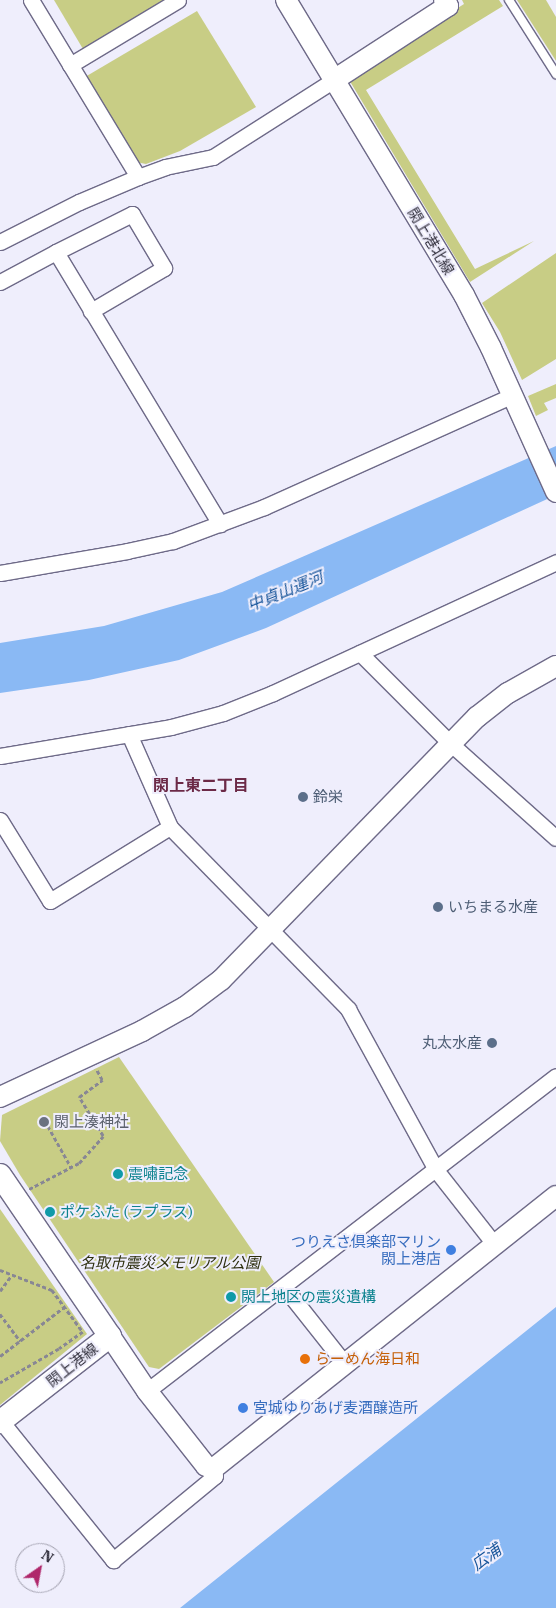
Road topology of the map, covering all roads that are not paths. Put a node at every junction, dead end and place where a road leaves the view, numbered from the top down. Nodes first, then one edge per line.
1 (31, 0) edge
2 (178, 0) edge
3 (286, 0) edge
4 (444, 0) edge
5 (509, 0) edge
6 (70, 65) junction
7 (556, 74) edge
8 (334, 80) junction
9 (138, 177) junction
10 (0, 242) edge
11 (56, 252) junction
12 (0, 282) edge
13 (91, 311) junction
14 (513, 395) junction
15 (556, 492) edge
16 (220, 524) junction
17 (556, 562) edge
18 (0, 573) edge
19 (360, 653) junction
20 (556, 666) edge
21 (129, 734) junction
22 (450, 743) junction
23 (0, 756) edge
24 (0, 820) edge
25 (170, 827) junction
26 (556, 838) edge
27 (269, 931) junction
28 (556, 1076) edge
29 (0, 1097) edge
30 (436, 1170) junction
31 (0, 1175) edge
32 (556, 1196) edge
33 (495, 1245) junction
34 (284, 1287) junction
35 (110, 1336) junction
36 (345, 1364) junction
37 (147, 1391) junction
38 (1, 1422) edge
39 (214, 1468) junction

1 - 6 street
2 - 6 street
3 - 8 street, 閖上港北線
4 - 8 street
5 - 7 lane
6 - 9 street
8 - 9 street
8 - 14 street, 閖上港北線
9 - 10 street
11 - 12 street
11 - 13 street
11 - 13 street
13 - 16 street
14 - 15 street, 閖上港北線
14 - 16 street
16 - 18 street
17 - 19 street
19 - 21 street
19 - 22 street
20 - 22 street
21 - 23 street
21 - 25 street
22 - 26 street
22 - 27 street
24 - 25 street
25 - 27 street
27 - 29 street
27 - 30 street
28 - 30 street
30 - 33 street
30 - 34 street
31 - 35 main road, 閖上港線
32 - 33 street
33 - 36 street
34 - 36 street
34 - 37 street
35 - 37 street
35 - 38 main road, 閖上港線
36 - 39 street
37 - 39 street
38 - 39 street

